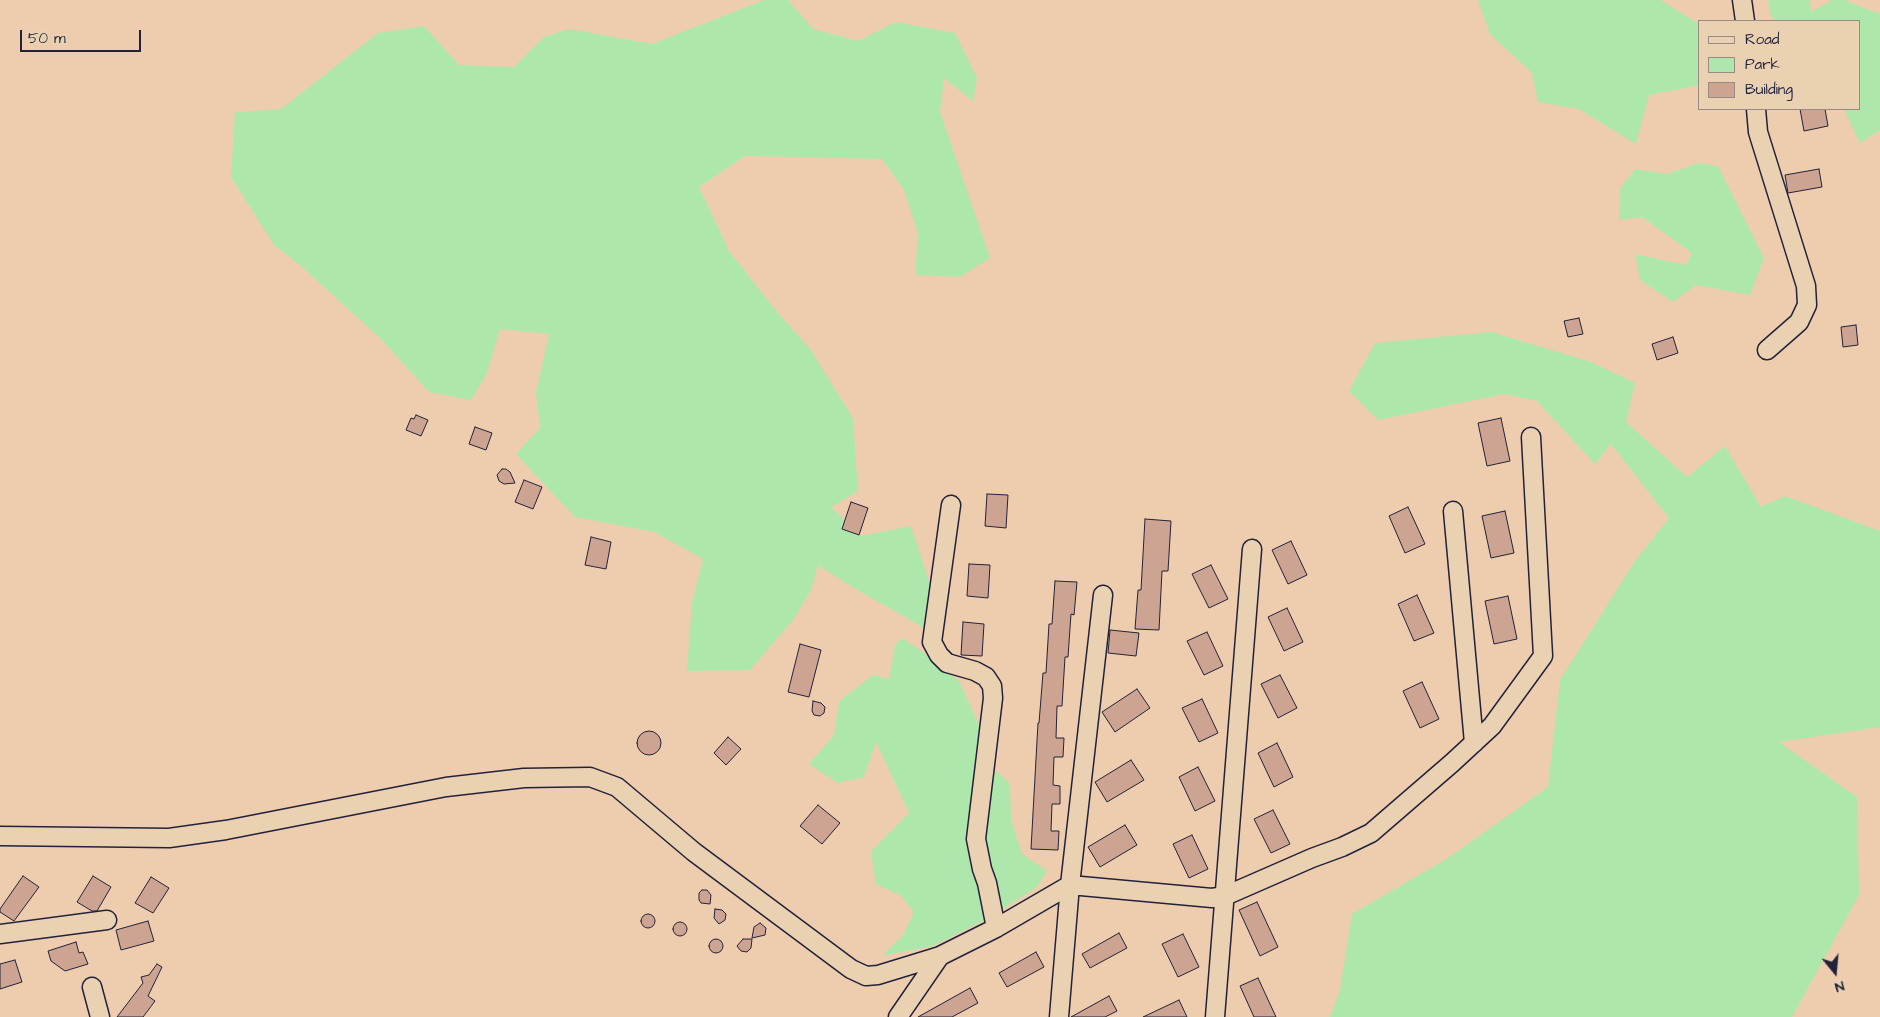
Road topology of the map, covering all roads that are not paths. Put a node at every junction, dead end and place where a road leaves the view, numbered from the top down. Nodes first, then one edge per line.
1 (1742, 0) edge
2 (1745, 20) edge
3 (1756, 110) edge
4 (1767, 350) dead end
5 (1531, 437) dead end
6 (951, 505) dead end
7 (1453, 511) dead end
8 (1252, 549) dead end
9 (1103, 595) dead end
10 (1474, 743) junction
11 (0, 836) edge
12 (1070, 885) junction
13 (1224, 896) junction
14 (107, 920) dead end
15 (996, 928) junction
16 (0, 934) edge
17 (940, 956) junction
18 (92, 988) dead end
19 (100, 1017) edge
20 (898, 1017) edge
21 (1059, 1017) edge
22 (1215, 1017) edge

1 - 2 street
3 - 4 street
5 - 10 street
6 - 15 street
7 - 10 street
8 - 13 street
9 - 12 street
10 - 13 street
11 - 17 street
12 - 13 street
12 - 15 street
12 - 21 street
13 - 22 street
14 - 16 street
15 - 17 street
17 - 20 street
18 - 19 street

